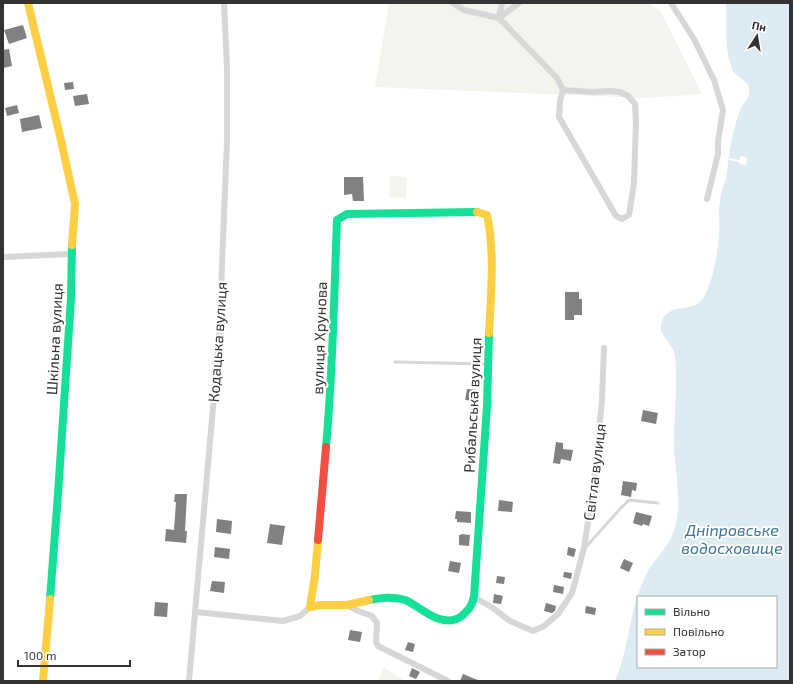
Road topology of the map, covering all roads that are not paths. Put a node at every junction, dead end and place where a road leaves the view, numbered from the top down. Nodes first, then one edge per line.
1 (28, 3) edge
2 (224, 3) edge
3 (453, 3) edge
4 (502, 3) edge
5 (520, 3) edge
6 (671, 3) edge
7 (499, 18) junction
8 (563, 90) junction
9 (707, 198) dead end
10 (486, 215) joint
11 (71, 254) junction
12 (3, 257) edge
13 (604, 348) dead end
14 (395, 362) dead end
15 (489, 364) junction
16 (658, 503) dead end
17 (584, 548) junction
18 (474, 597) junction
19 (347, 605) junction
20 (310, 607) junction
21 (196, 612) junction
22 (43, 681) edge
23 (189, 681) edge
24 (448, 681) edge

1 - 11 street, Шкільна вулиця
2 - 21 street, Кодацька вулиця
3 - 7 street
4 - 7 street
5 - 7 street
6 - 9 street
7 - 8 street
8 - 8 street
10 - 15 street, Рибальська вулиця
10 - 20 street, вулиця Хрунова
11 - 12 street
11 - 22 street, Шкільна вулиця
13 - 17 street, Світла вулиця
14 - 15 lane
15 - 18 street, Рибальська вулиця
16 - 17 lane
17 - 18 street, Світла вулиця
18 - 19 street, Рибальська вулиця
19 - 20 street, Рибальська вулиця
19 - 24 street
20 - 21 street
21 - 23 street, Кодацька вулиця

